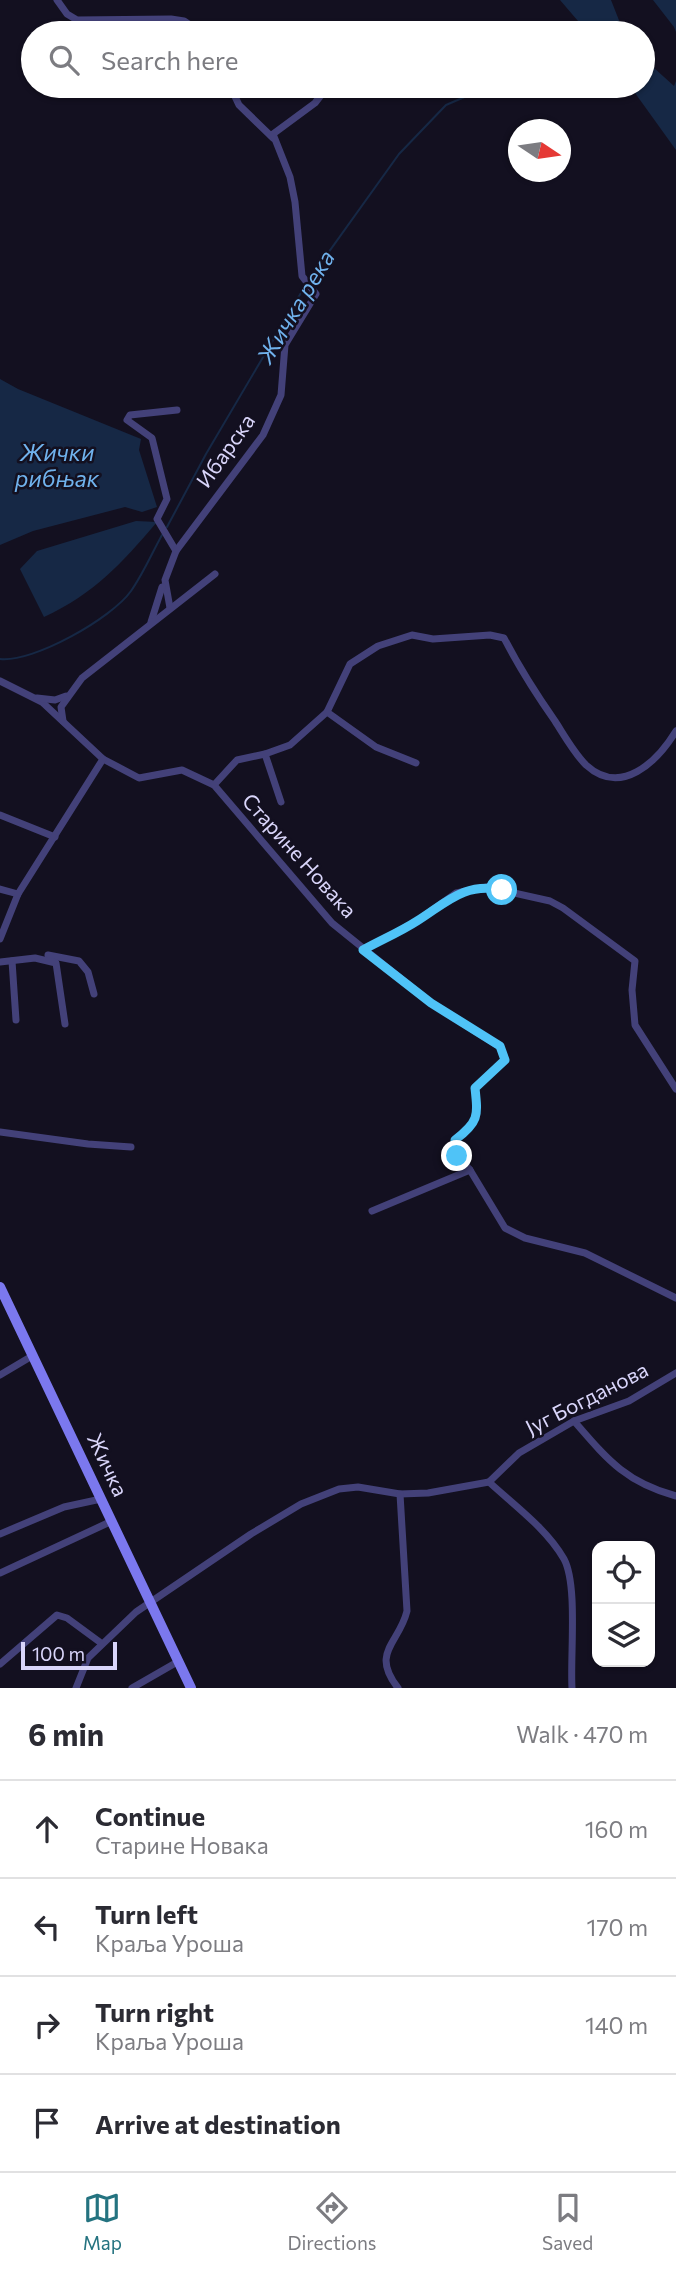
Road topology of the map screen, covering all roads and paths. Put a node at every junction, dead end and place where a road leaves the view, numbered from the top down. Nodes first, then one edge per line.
1 (57, 0) edge
2 (86, 21) edge
3 (86, 21) edge
4 (180, 21) edge
5 (236, 98) edge
6 (317, 98) edge
7 (274, 139) junction
8 (177, 410) dead end
9 (176, 551) junction
10 (215, 575) dead end
11 (165, 579) junction
12 (170, 608) junction
13 (150, 623) junction
14 (0, 681) edge
15 (66, 696) junction
16 (33, 697) junction
17 (327, 712) junction
18 (64, 722) junction
19 (676, 731) edge
20 (265, 754) junction
21 (103, 759) junction
22 (416, 763) dead end
23 (214, 785) junction
24 (281, 802) dead end
25 (0, 815) edge
26 (55, 837) junction
27 (0, 889) edge
28 (18, 894) junction
29 (0, 940) edge
30 (363, 950) junction
31 (0, 960) edge
32 (12, 961) junction
33 (94, 994) dead end
34 (16, 1020) dead end
35 (65, 1024) dead end
36 (676, 1089) edge
37 (0, 1132) edge
38 (131, 1147) dead end
39 (470, 1170) junction
40 (372, 1211) dead end
41 (0, 1287) edge
42 (676, 1298) edge
43 (32, 1356) junction
44 (676, 1373) edge
45 (0, 1375) edge
46 (574, 1421) junction
47 (489, 1482) junction
48 (400, 1494) junction
49 (676, 1496) edge
50 (101, 1499) junction
51 (112, 1521) junction
52 (0, 1534) edge
53 (0, 1573) edge
54 (150, 1603) junction
55 (101, 1643) junction
56 (179, 1661) junction
57 (0, 1664) edge
58 (76, 1688) edge
59 (132, 1688) edge
60 (191, 1688) edge
61 (398, 1688) edge
62 (572, 1688) edge

1 - 2 street
3 - 4 street
5 - 7 street
6 - 7 street
7 - 9 street, Ибарска
8 - 9 street
9 - 11 street, Ибарска
10 - 12 street
11 - 12 street
11 - 13 street, Ибарска
12 - 13 street
13 - 15 street
14 - 16 street
15 - 16 street
15 - 18 street
16 - 18 street, Старине Новака
17 - 19 street
17 - 20 street
17 - 22 street
18 - 21 street, Старине Новака
20 - 23 street
20 - 24 street
21 - 23 street, Старине Новака
21 - 26 street
23 - 30 street, Старине Новака
25 - 26 street
26 - 28 street
27 - 28 street
28 - 29 street
30 - 36 street
30 - 39 street, Старине Новака
31 - 32 street
31 - 33 street
32 - 34 street
32 - 35 street
37 - 38 street
39 - 40 street
39 - 42 street
41 - 43 main road, Жичка
43 - 45 street
43 - 50 main road, Жичка
44 - 46 street, Југ Богданова
46 - 47 street, Југ Богданова
46 - 49 street
47 - 48 street
47 - 62 street
48 - 54 street
48 - 61 street
50 - 51 main road, Жичка
50 - 52 street
51 - 53 street
51 - 54 main road, Жичка
54 - 55 street
54 - 56 main road, Жичка
55 - 57 street
55 - 58 street
56 - 59 street
56 - 60 main road, Жичка

